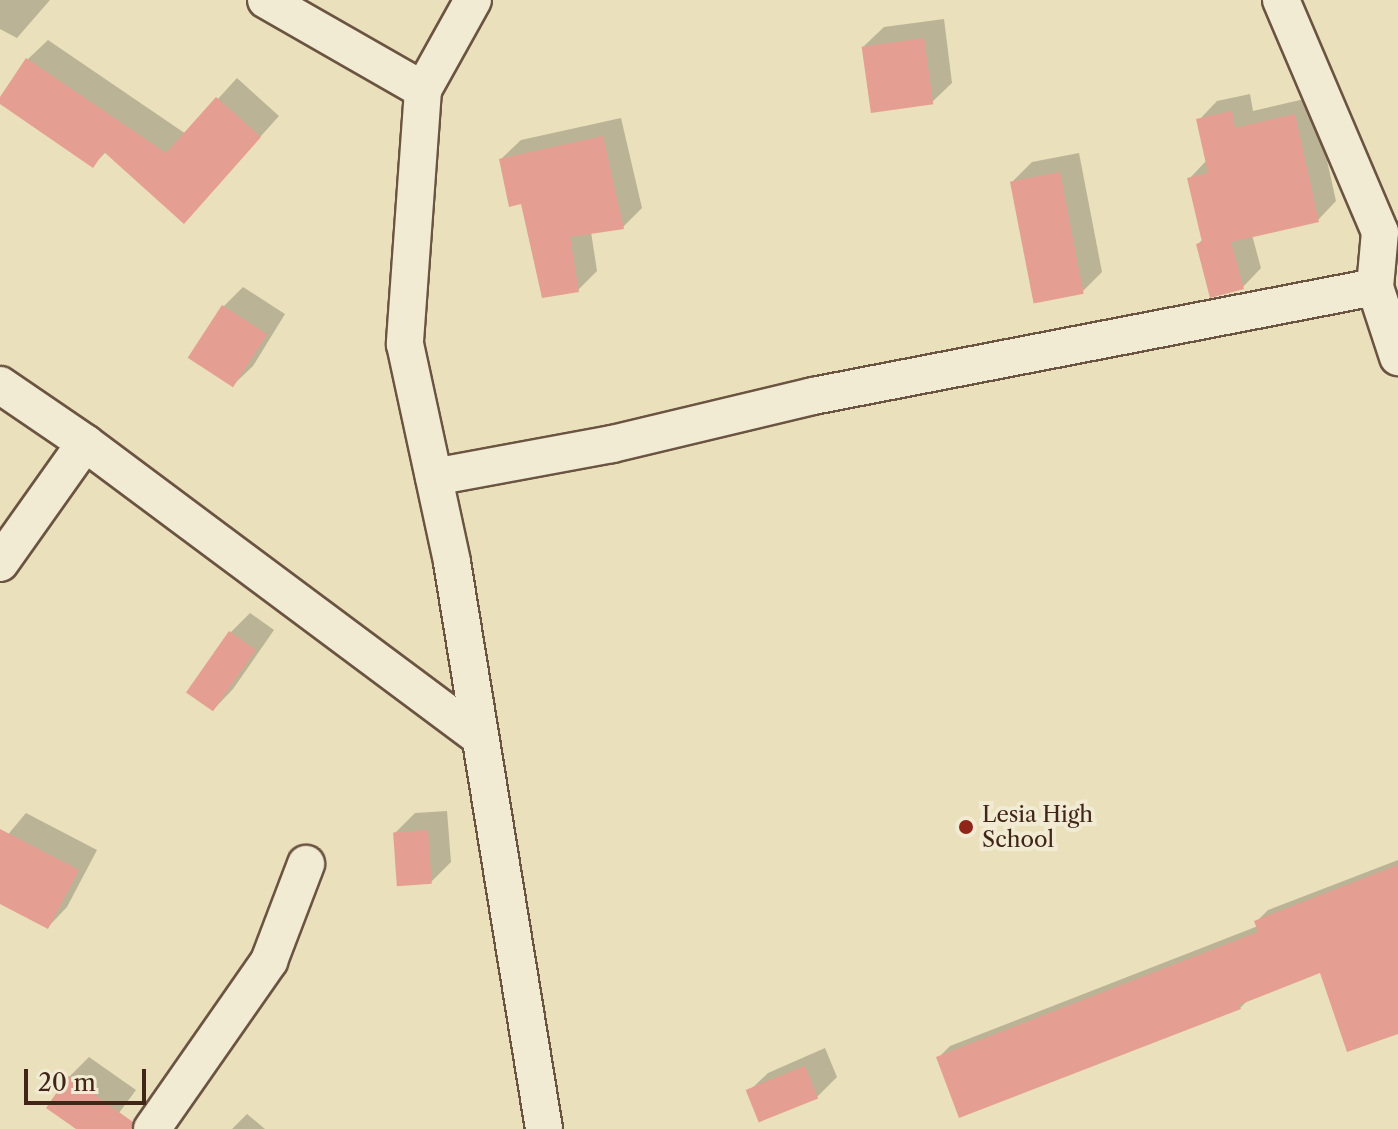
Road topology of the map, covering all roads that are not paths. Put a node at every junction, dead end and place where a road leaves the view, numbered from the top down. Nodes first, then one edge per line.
1 (266, 0) edge
2 (473, 0) edge
3 (1281, 0) edge
4 (423, 90) junction
5 (1389, 227) edge
6 (1375, 287) junction
7 (1398, 357) edge
8 (0, 385) edge
9 (85, 443) junction
10 (434, 477) junction
11 (0, 563) edge
12 (480, 737) junction
13 (306, 864) dead end
14 (152, 1129) edge
15 (544, 1129) edge

1 - 4 street
2 - 4 street
3 - 5 street
4 - 10 street
5 - 6 street
6 - 7 street
6 - 10 street
8 - 9 street
9 - 11 street
9 - 12 street
10 - 12 street
12 - 15 street
13 - 14 street

